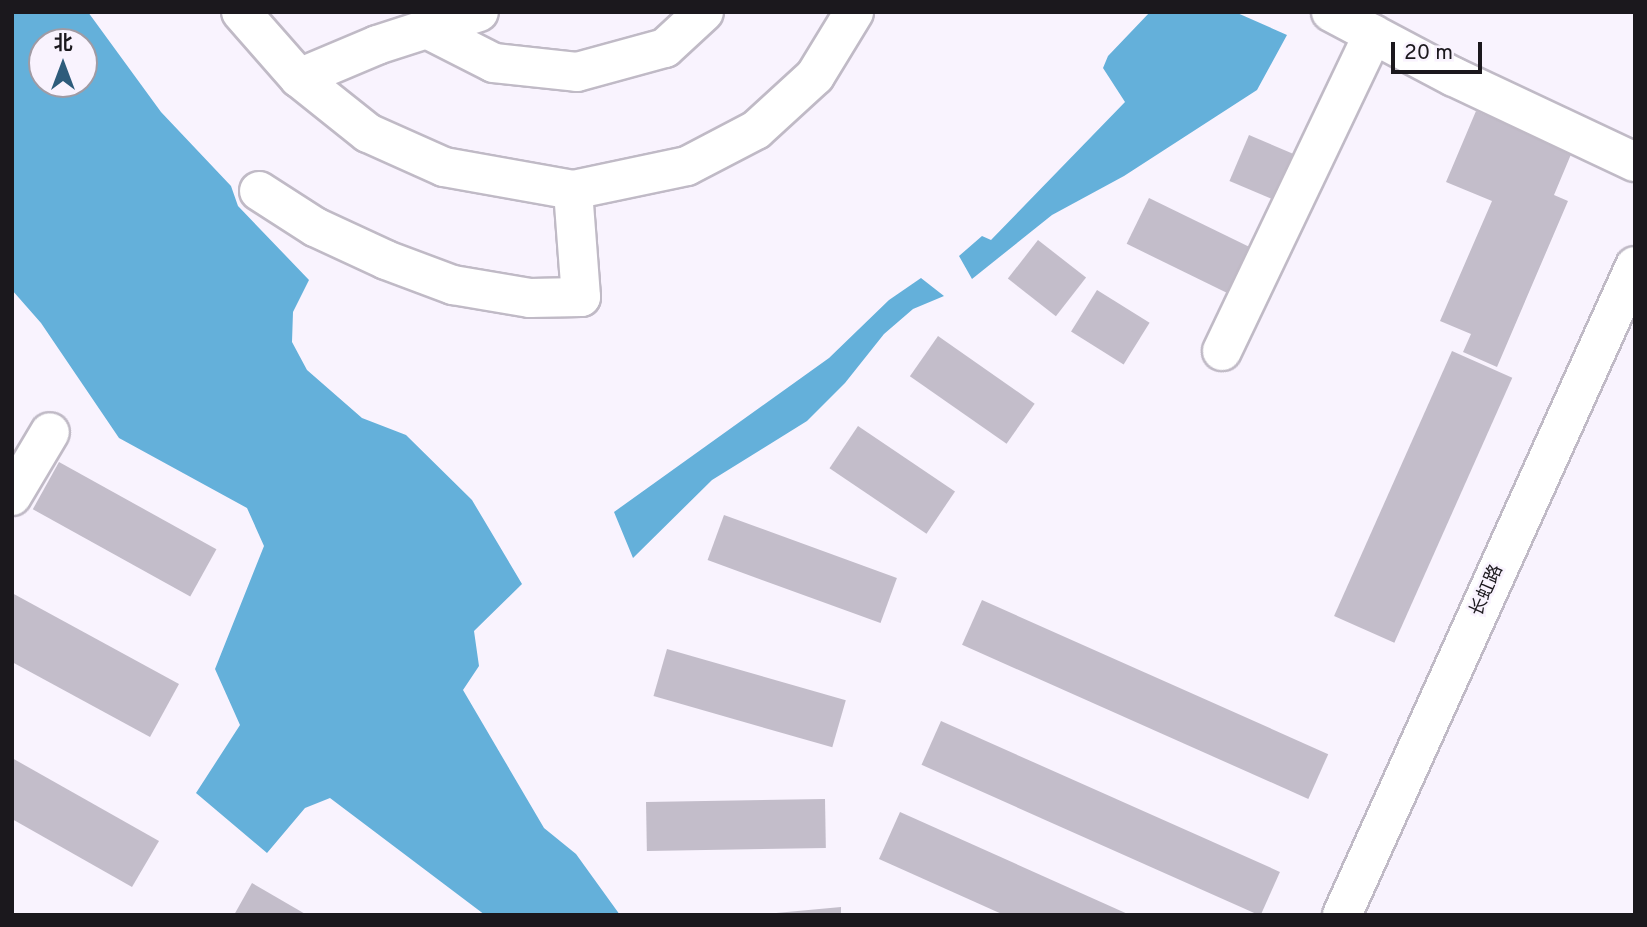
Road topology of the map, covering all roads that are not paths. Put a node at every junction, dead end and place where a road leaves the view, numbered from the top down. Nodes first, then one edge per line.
1 (241, 12) edge
2 (479, 12) edge
3 (704, 12) edge
4 (1331, 12) edge
5 (847, 13) edge
6 (427, 29) junction
7 (1373, 34) junction
8 (299, 78) junction
9 (1635, 162) edge
10 (573, 190) junction
11 (260, 191) dead end
12 (1635, 266) edge
13 (1222, 351) dead end
14 (50, 432) dead end
15 (12, 496) edge
16 (1342, 915) edge

1 - 8 street
2 - 6 street
3 - 6 street
4 - 7 street
5 - 10 street
6 - 8 street
7 - 9 street
7 - 13 street
8 - 10 street
10 - 11 street
12 - 16 street, 长虹路
14 - 15 street

